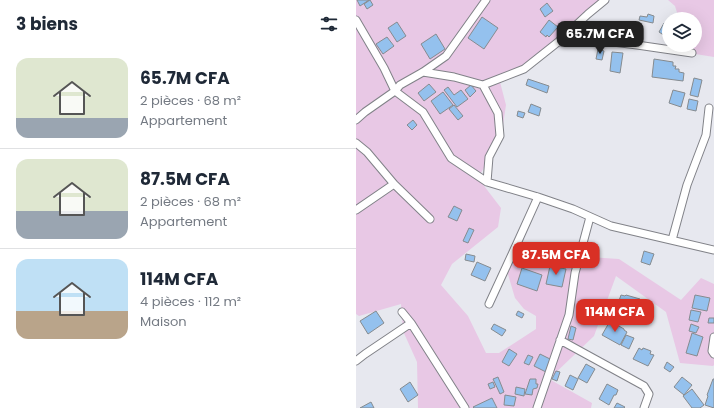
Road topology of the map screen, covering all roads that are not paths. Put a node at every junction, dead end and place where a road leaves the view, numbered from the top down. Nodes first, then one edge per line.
1 (486, 0) edge
2 (605, 0) edge
3 (356, 20) edge
4 (558, 42) junction
5 (692, 53) dead end
6 (423, 72) junction
7 (483, 85) junction
8 (394, 91) junction
9 (709, 108) dead end
10 (356, 120) edge
11 (356, 143) edge
12 (487, 182) junction
13 (394, 184) junction
14 (538, 197) junction
15 (356, 210) edge
16 (590, 217) junction
17 (430, 219) dead end
18 (672, 240) junction
19 (714, 250) edge
20 (488, 304) dead end
21 (402, 312) dead end
22 (411, 323) junction
23 (714, 337) edge
24 (560, 340) junction
25 (714, 354) edge
26 (356, 361) edge
27 (465, 408) edge
28 (537, 408) edge
29 (644, 408) edge

1 - 6 street
2 - 4 street
3 - 8 street
4 - 5 street
4 - 7 street
6 - 7 street
6 - 8 street
7 - 12 street
8 - 10 street
8 - 12 street
9 - 18 street
11 - 13 street
12 - 14 street
13 - 15 street
13 - 17 street
14 - 16 street
14 - 20 street
16 - 18 street
16 - 24 street
18 - 19 street
21 - 22 street
22 - 26 street
22 - 27 street
23 - 25 street
24 - 28 street
24 - 29 street

